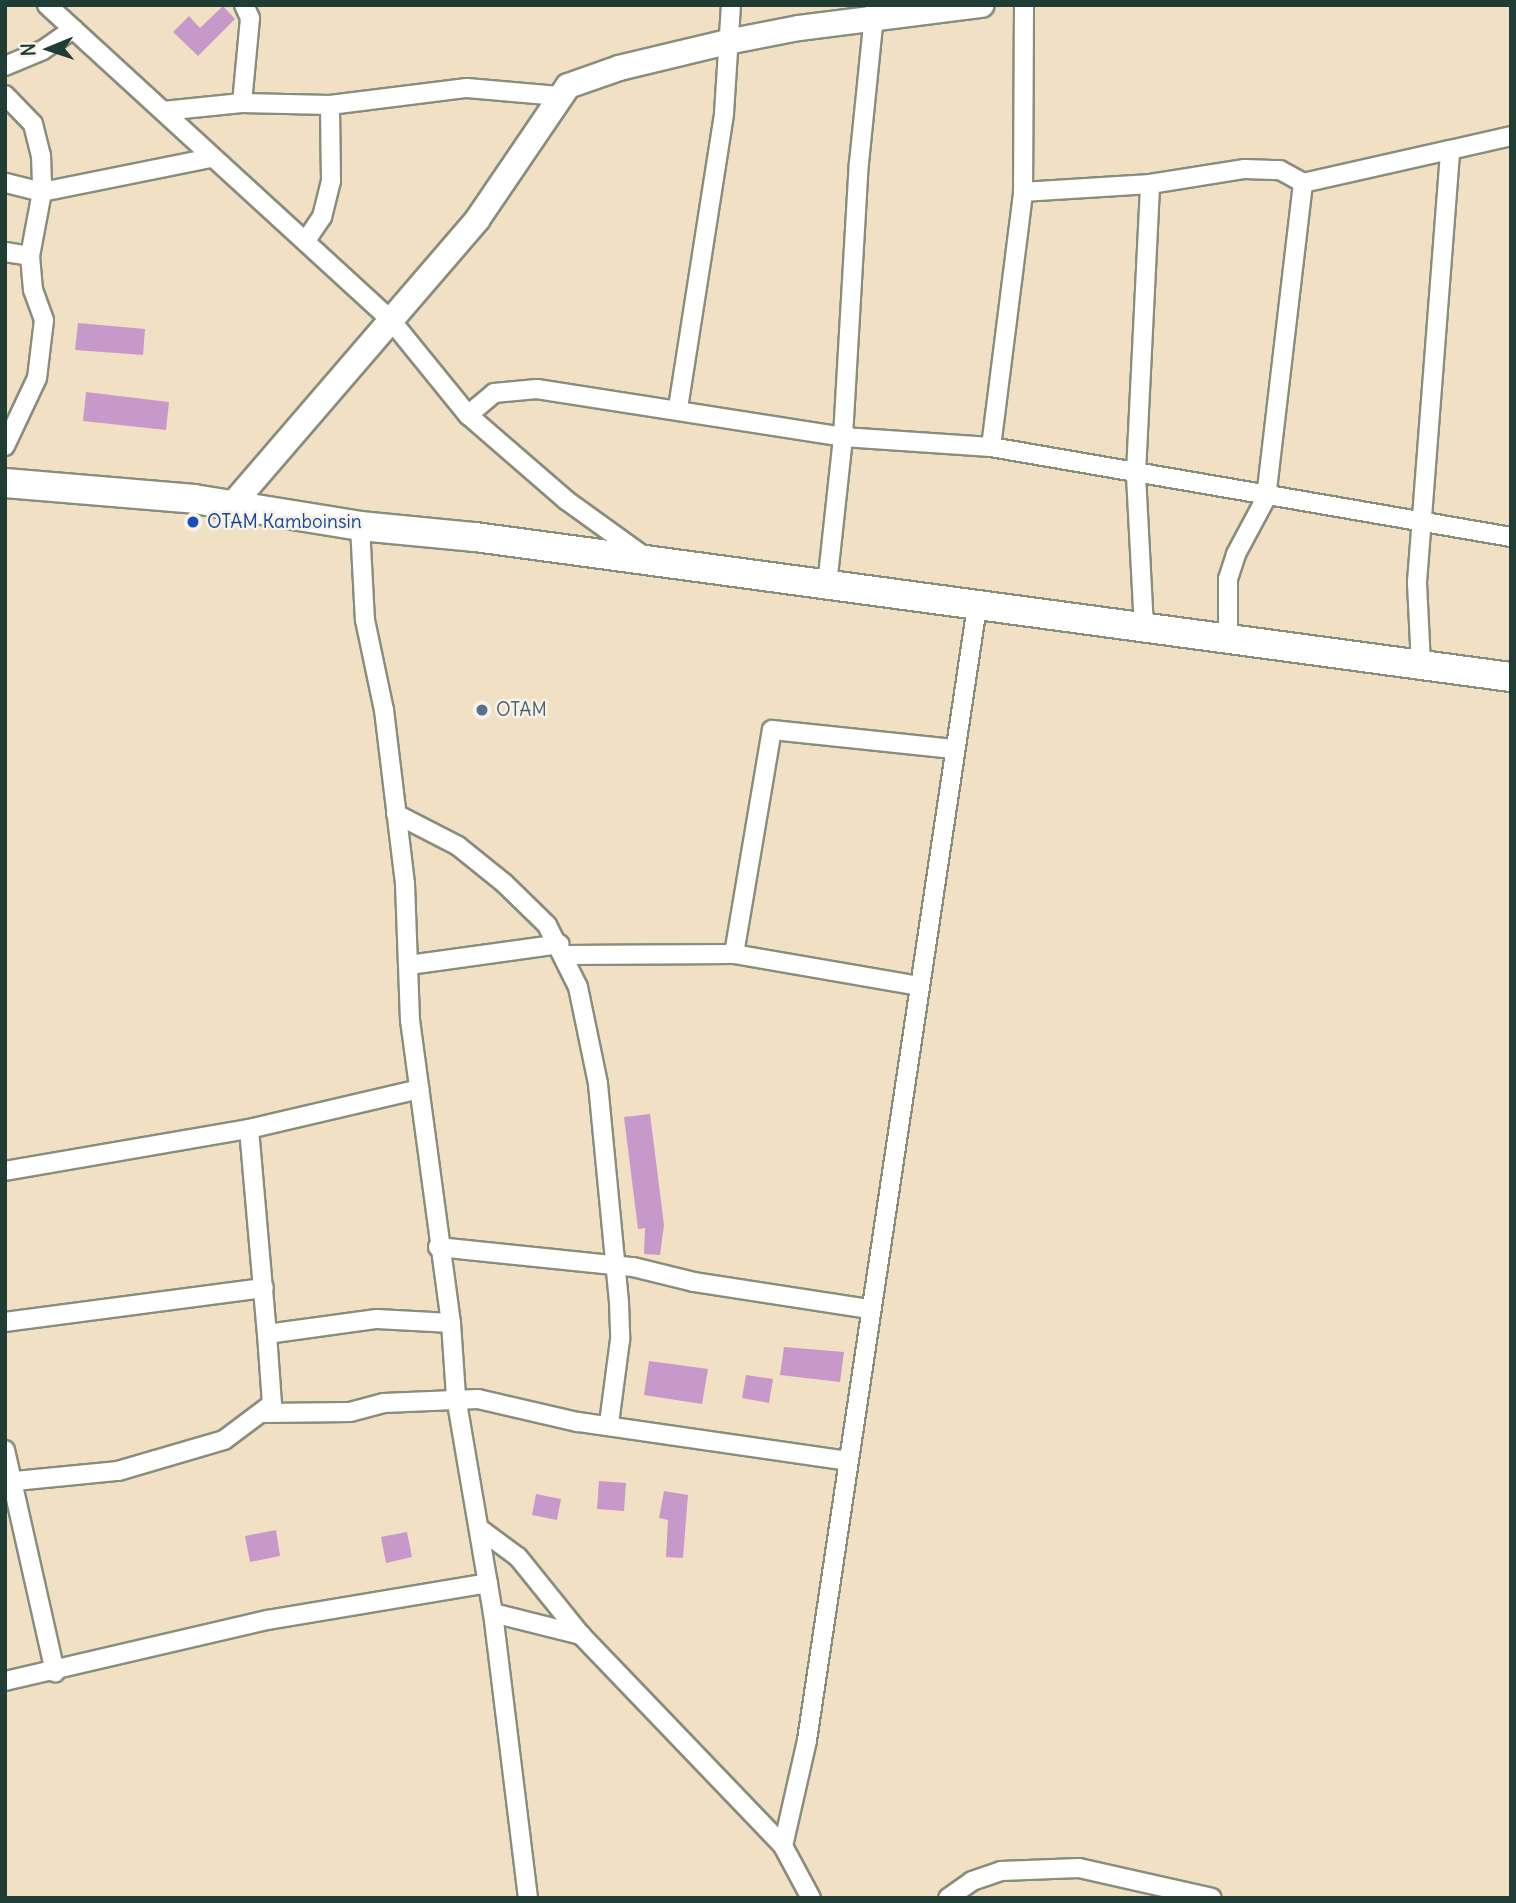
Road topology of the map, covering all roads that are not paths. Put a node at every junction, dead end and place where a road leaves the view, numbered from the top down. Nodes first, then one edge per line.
1 (47, 5) edge
2 (244, 5) edge
3 (731, 5) edge
4 (982, 5) edge
5 (1024, 5) edge
6 (874, 12) edge
7 (73, 29) junction
8 (727, 42) junction
9 (5, 66) edge
10 (5, 95) edge
11 (559, 96) junction
12 (242, 103) junction
13 (330, 105) junction
14 (163, 111) junction
15 (1511, 136) edge
16 (1450, 150) junction
17 (211, 158) junction
18 (5, 183) edge
19 (1150, 184) junction
20 (1303, 184) junction
21 (43, 192) junction
22 (1023, 192) junction
23 (307, 239) junction
24 (5, 252) edge
25 (30, 256) junction
26 (390, 319) junction
27 (678, 408) junction
28 (467, 415) junction
29 (843, 437) junction
30 (5, 446) edge
31 (991, 447) junction
32 (1136, 473) junction
33 (5, 483) edge
34 (1266, 498) junction
35 (232, 505) junction
36 (1421, 523) junction
37 (360, 526) junction
38 (1511, 537) edge
39 (653, 564) junction
40 (827, 585) junction
41 (976, 606) junction
42 (1144, 628) junction
43 (1228, 639) junction
44 (1421, 665) junction
45 (1511, 677) edge
46 (954, 749) junction
47 (396, 814) junction
48 (562, 949) junction
49 (734, 954) junction
50 (409, 965) junction
51 (919, 986) junction
52 (419, 1089) junction
53 (249, 1129) junction
54 (5, 1171) edge
55 (438, 1247) junction
56 (614, 1264) junction
57 (264, 1288) junction
58 (869, 1309) junction
59 (5, 1322) edge
60 (450, 1323) junction
61 (267, 1334) junction
62 (456, 1397) junction
63 (265, 1413) junction
64 (609, 1424) junction
65 (5, 1450) edge
66 (847, 1461) junction
67 (8, 1482) edge
68 (480, 1529) junction
69 (488, 1583) junction
70 (492, 1614) junction
71 (581, 1635) junction
72 (55, 1672) junction
73 (5, 1681) edge
74 (783, 1846) junction
75 (1172, 1893) edge
76 (528, 1898) edge
77 (811, 1898) edge
78 (948, 1898) edge
79 (1212, 1898) edge

1 - 7 street
2 - 12 street
3 - 8 street
4 - 6 street
5 - 22 street
6 - 8 street
6 - 29 street
7 - 9 street
7 - 14 street
8 - 11 street
8 - 27 street
10 - 21 street
11 - 13 street
11 - 26 street
12 - 13 street
12 - 14 street
13 - 23 street
14 - 17 street
15 - 16 street
16 - 20 street
16 - 36 street
17 - 21 street
17 - 23 street
18 - 21 street
19 - 20 street
19 - 22 street
19 - 32 street
20 - 34 street
21 - 25 street
22 - 31 street
23 - 26 street
24 - 25 street
25 - 30 street
26 - 28 street
26 - 35 street
27 - 28 street
27 - 29 street
28 - 39 street
29 - 31 street
29 - 40 street
31 - 32 street
32 - 34 street
32 - 42 street
33 - 35 main road
34 - 36 street
34 - 43 street
35 - 37 main road
36 - 38 street
36 - 44 street
37 - 39 main road
37 - 47 street
39 - 40 main road
40 - 41 main road
41 - 42 main road
41 - 46 street
42 - 43 main road
43 - 44 main road
44 - 45 main road
46 - 49 street
46 - 51 street
47 - 48 street
47 - 50 street
48 - 49 street
48 - 50 street
48 - 56 street
49 - 51 street
50 - 52 street
51 - 58 street
52 - 53 street
52 - 55 street
53 - 54 street
53 - 57 street
55 - 56 street
55 - 60 street
56 - 58 street
56 - 64 street
57 - 59 street
57 - 61 street
58 - 66 street
60 - 61 street
60 - 62 street
61 - 63 street
62 - 63 street
62 - 64 street
62 - 68 street
63 - 67 street
64 - 66 street
65 - 67 street
66 - 74 street
67 - 72 street
68 - 69 street
68 - 71 street
69 - 70 street
69 - 72 street
70 - 71 street
70 - 76 street
71 - 74 street
72 - 73 street
74 - 77 street
75 - 78 street
75 - 79 street

